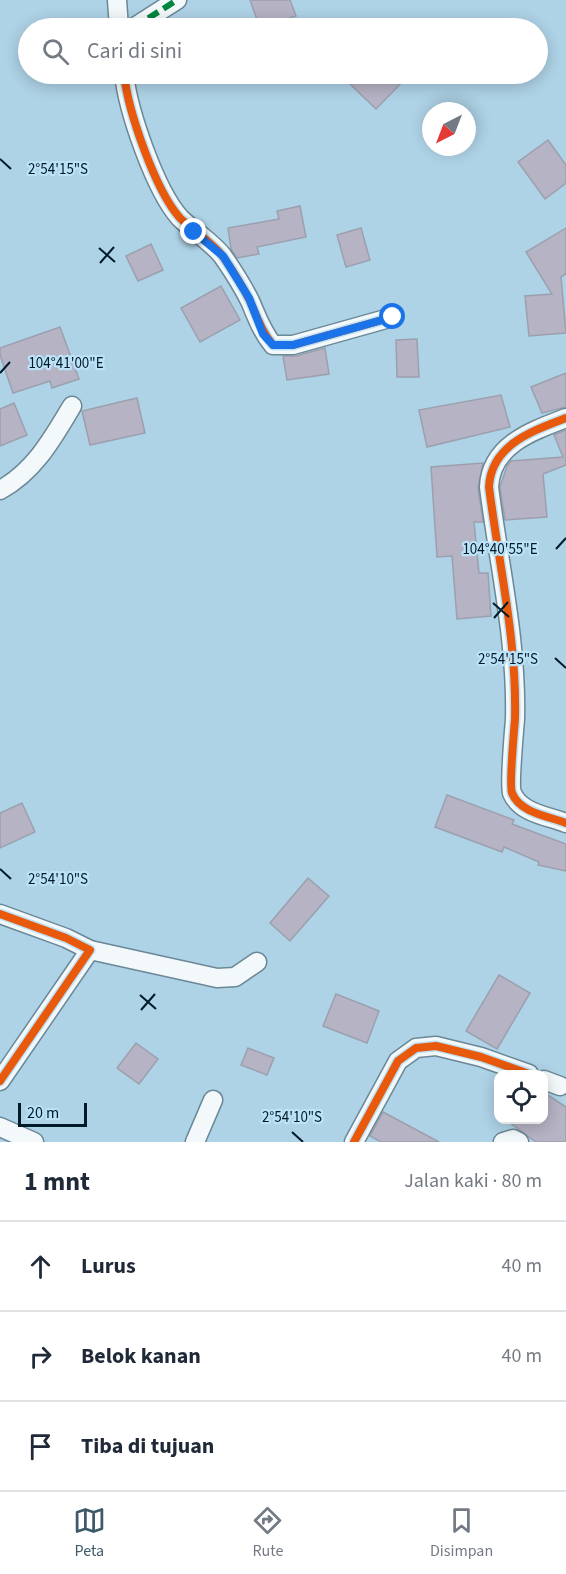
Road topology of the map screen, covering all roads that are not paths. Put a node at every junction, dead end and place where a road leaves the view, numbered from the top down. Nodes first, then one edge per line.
1 (117, 0) edge
2 (177, 0) edge
3 (118, 18) edge
4 (149, 18) edge
5 (126, 84) edge
6 (393, 317) dead end
7 (72, 406) dead end
8 (566, 418) edge
9 (0, 490) edge
10 (566, 823) edge
11 (0, 914) edge
12 (90, 950) junction
13 (257, 962) dead end
14 (518, 1070) edge
15 (0, 1081) edge
16 (213, 1100) dead end
17 (0, 1127) edge
18 (34, 1142) edge
19 (195, 1142) edge
20 (354, 1142) edge
21 (503, 1142) edge
22 (519, 1142) edge

1 - 3 street
2 - 4 street
5 - 6 street
7 - 9 street
8 - 10 street
11 - 12 street
12 - 13 street
12 - 15 street
14 - 20 street
16 - 19 street
17 - 18 street
21 - 22 street

